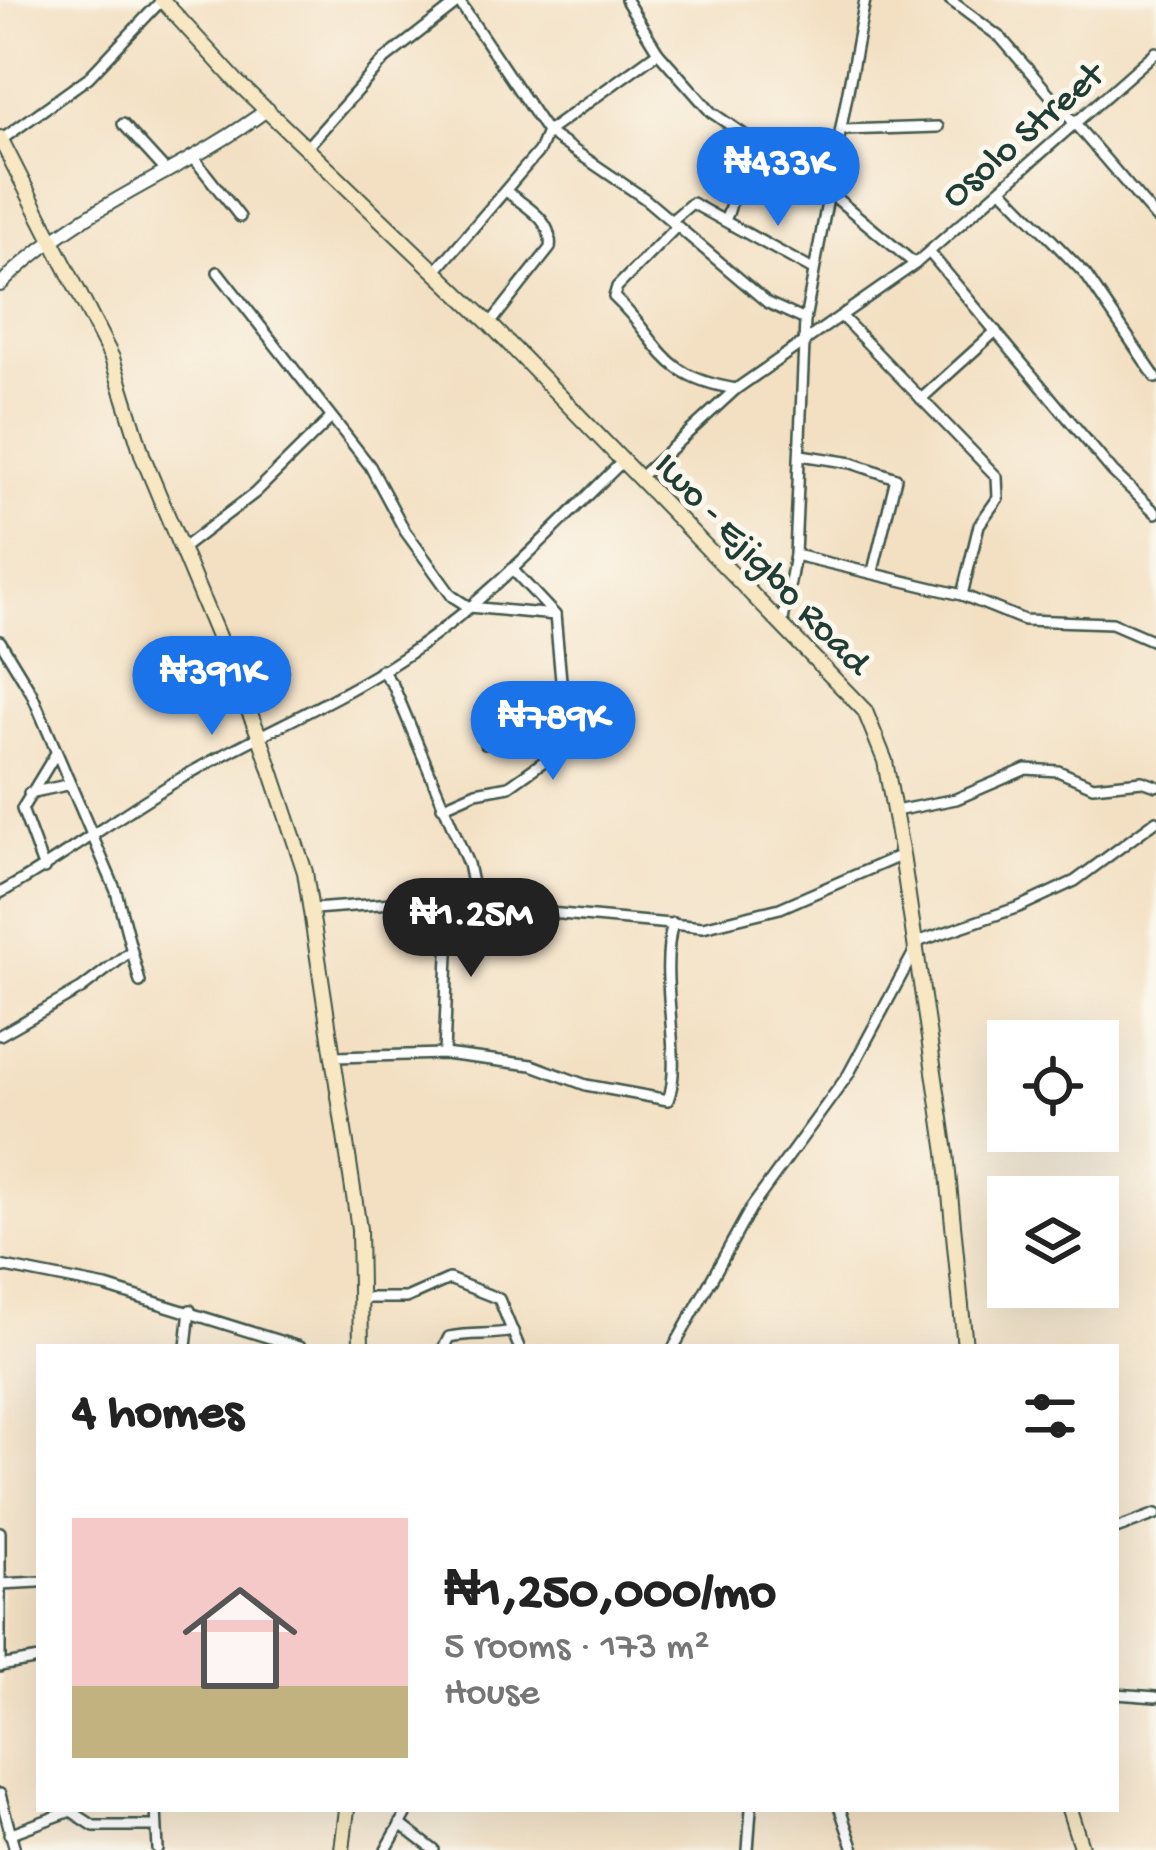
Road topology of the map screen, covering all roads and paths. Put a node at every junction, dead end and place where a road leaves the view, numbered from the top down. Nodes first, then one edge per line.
1 (162, 0) edge
2 (626, 0) edge
3 (865, 0) edge
4 (950, 0) edge
5 (459, 1) edge
6 (658, 52) junction
7 (1156, 52) edge
8 (268, 109) junction
9 (123, 124) dead end
10 (938, 127) dead end
11 (1074, 127) junction
12 (734, 130) junction
13 (843, 130) junction
14 (547, 132) junction
15 (0, 139) edge
16 (307, 147) junction
17 (192, 156) junction
18 (165, 170) junction
19 (1002, 189) junction
20 (506, 191) junction
21 (831, 194) junction
22 (240, 217) dead end
23 (725, 218) junction
24 (1156, 218) edge
25 (674, 224) junction
26 (52, 236) junction
27 (929, 252) junction
28 (915, 264) junction
29 (813, 270) junction
30 (436, 271) junction
31 (218, 272) dead end
32 (0, 285) edge
33 (843, 318) junction
34 (805, 320) junction
35 (490, 324) junction
36 (995, 331) junction
37 (803, 345) junction
38 (1156, 378) edge
39 (736, 389) junction
40 (921, 399) junction
41 (330, 419) junction
42 (801, 455) junction
43 (623, 461) junction
44 (639, 478) junction
45 (1156, 513) edge
46 (183, 548) junction
47 (795, 555) junction
48 (512, 569) junction
49 (874, 571) junction
50 (962, 595) junction
51 (469, 607) junction
52 (555, 615) junction
53 (782, 626) junction
54 (0, 641) edge
55 (1156, 642) edge
56 (16, 666) junction
57 (381, 670) junction
58 (3, 674) edge
59 (562, 690) junction
60 (261, 740) junction
61 (485, 744) dead end
62 (56, 753) junction
63 (68, 785) junction
64 (1156, 786) edge
65 (29, 793) junction
66 (442, 807) junction
67 (895, 811) junction
68 (1156, 821) edge
69 (92, 841) junction
70 (902, 855) junction
71 (44, 869) junction
72 (0, 893) edge
73 (449, 905) junction
74 (477, 908) junction
75 (314, 909) junction
76 (673, 923) junction
77 (914, 949) junction
78 (131, 951) junction
79 (140, 982) dead end
80 (0, 1035) edge
81 (444, 1054) junction
82 (335, 1057) junction
83 (0, 1266) edge
84 (361, 1298) junction
85 (190, 1310) junction
86 (513, 1331) junction
87 (261, 1334) junction
88 (187, 1344) edge
89 (257, 1344) edge
90 (290, 1344) edge
91 (361, 1344) edge
92 (446, 1344) edge
93 (518, 1344) edge
94 (676, 1344) edge
95 (965, 1344) edge
96 (1156, 1514) edge
97 (1119, 1527) edge
98 (0, 1532) edge
99 (36, 1582) edge
100 (1, 1583) edge
101 (36, 1660) edge
102 (0, 1666) edge
103 (1119, 1694) edge
104 (1156, 1697) edge
105 (0, 1794) edge
106 (68, 1812) edge
107 (73, 1812) edge
108 (156, 1812) edge
109 (347, 1812) edge
110 (407, 1812) edge
111 (751, 1812) edge
112 (841, 1812) edge
113 (1070, 1812) edge
114 (400, 1824) junction
115 (155, 1826) junction
116 (9, 1834) junction
117 (15, 1850) edge
118 (158, 1850) edge
119 (342, 1850) edge
120 (386, 1850) edge
121 (434, 1850) edge
122 (748, 1850) edge
123 (854, 1850) edge
124 (1082, 1850) edge

1 - 8 main road, Iwo - Ejigbo Road
1 - 15 street
2 - 6 street
3 - 13 street
4 - 11 street
5 - 14 street
5 - 16 street
6 - 12 street
6 - 14 street
7 - 11 street, Osolo Street
8 - 16 main road, Iwo - Ejigbo Road
8 - 17 street
9 - 18 street
10 - 13 street
11 - 19 street, Osolo Street
11 - 24 street
12 - 21 street
12 - 23 street
13 - 21 street
14 - 20 street
14 - 25 street
15 - 26 main road
16 - 30 main road, Iwo - Ejigbo Road
17 - 18 street
17 - 22 street
18 - 26 street
19 - 27 street, Osolo Street
19 - 38 street
20 - 30 street
20 - 35 street
21 - 28 street
21 - 29 street
23 - 25 street
23 - 29 street
25 - 34 street
25 - 39 street
26 - 32 street
26 - 46 main road
27 - 28 street, Osolo Street
27 - 36 street
28 - 33 street, Osolo Street
29 - 34 street
30 - 35 main road, Iwo - Ejigbo Road
31 - 41 street
33 - 37 street, Osolo Street
33 - 40 street
34 - 37 street
35 - 43 main road, Iwo - Ejigbo Road
36 - 40 street
36 - 45 street
37 - 39 street, Osolo Street
37 - 42 street
39 - 44 street, Osolo Street
40 - 50 street
41 - 46 street
41 - 51 street
42 - 47 street
42 - 49 street
43 - 44 main road, Iwo - Ejigbo Road
43 - 48 street
44 - 53 main road, Iwo - Ejigbo Road
46 - 60 main road
47 - 49 street
47 - 53 street
48 - 51 street
48 - 52 street
49 - 50 street
50 - 55 street
51 - 52 street
51 - 57 street
52 - 59 street
53 - 67 main road, Iwo - Ejigbo Road
54 - 56 street
56 - 58 street
56 - 62 street
57 - 60 street
57 - 66 street
59 - 61 street
59 - 66 street
60 - 69 street
60 - 75 main road
62 - 63 street
62 - 65 street
63 - 65 street
63 - 69 street
64 - 67 street
65 - 71 street
66 - 74 street
67 - 70 main road, Iwo - Ejigbo Road
68 - 77 street
69 - 71 street
69 - 78 street
70 - 76 street
70 - 77 main road, Iwo - Ejigbo Road
71 - 72 street
73 - 74 street
73 - 75 street
73 - 81 street
74 - 76 street
75 - 82 main road
76 - 81 street
77 - 94 street
77 - 95 main road, Iwo - Ejigbo Road
78 - 79 street
78 - 80 street
81 - 82 street
82 - 84 main road
83 - 85 street
84 - 86 street
84 - 91 main road
85 - 87 street
85 - 88 street
86 - 92 street
86 - 93 street
87 - 89 street
87 - 90 street
96 - 97 street
98 - 100 street
99 - 100 street
100 - 102 street
101 - 102 street
103 - 104 street
105 - 116 street
106 - 116 street
107 - 115 street
108 - 115 street
109 - 119 main road
110 - 114 street
111 - 122 street
112 - 123 street
113 - 124 main road
114 - 120 street
114 - 121 street
115 - 118 street
116 - 117 street

